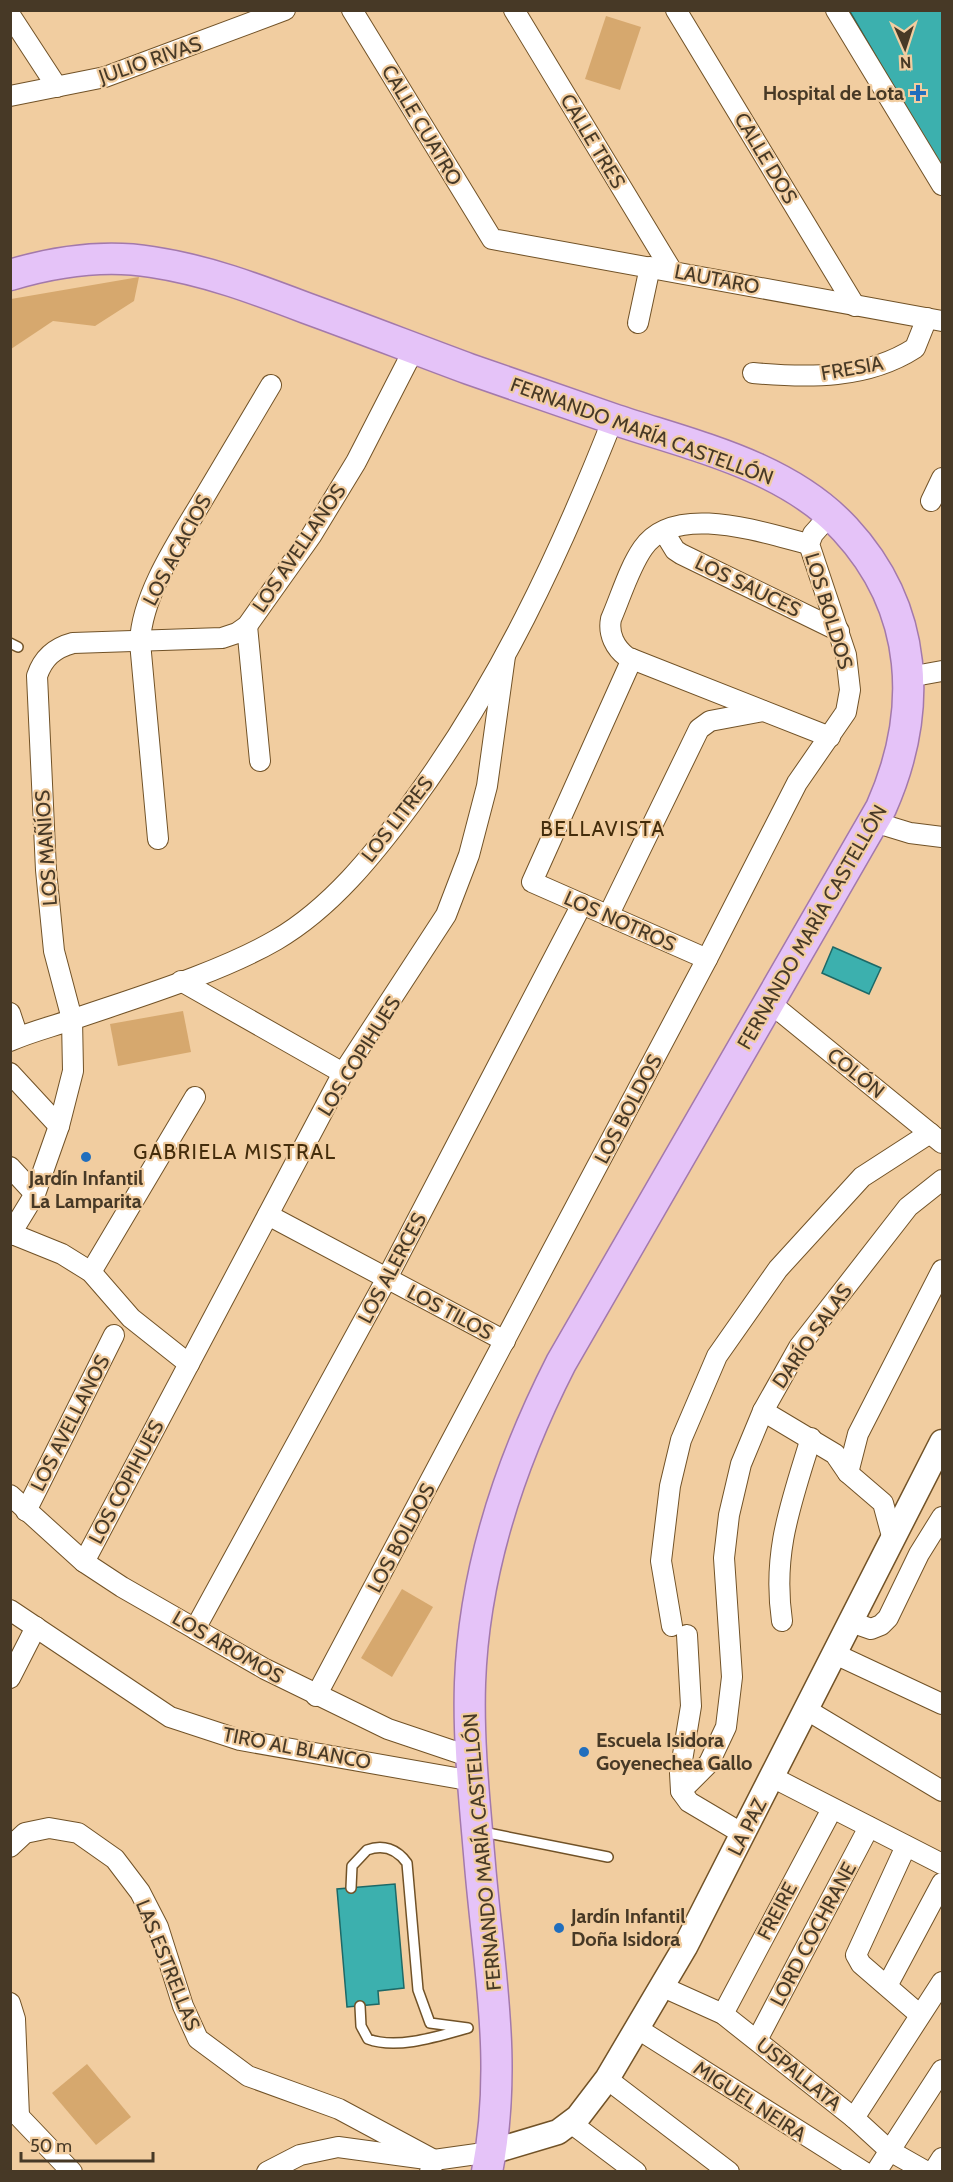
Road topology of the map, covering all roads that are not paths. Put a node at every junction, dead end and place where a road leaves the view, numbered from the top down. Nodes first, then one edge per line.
1 (285, 10) edge
2 (352, 10) edge
3 (514, 10) edge
4 (676, 10) edge
5 (836, 10) edge
6 (10, 15) edge
7 (57, 87) junction
8 (10, 96) edge
9 (942, 185) edge
10 (492, 239) joint
11 (650, 267) junction
12 (672, 271) junction
13 (10, 275) edge
14 (855, 306) junction
15 (935, 320) edge
16 (638, 323) dead end
17 (414, 349) junction
18 (753, 374) dead end
19 (271, 385) dead end
20 (613, 419) junction
21 (942, 478) edge
22 (932, 501) dead end
23 (830, 515) junction
24 (664, 532) junction
25 (809, 544) junction
26 (246, 626) junction
27 (839, 631) junction
28 (140, 642) junction
29 (505, 656) junction
30 (632, 659) junction
31 (942, 671) edge
32 (909, 677) junction
33 (766, 710) junction
34 (830, 736) junction
35 (260, 761) dead end
36 (874, 822) junction
37 (942, 837) edge
38 (158, 839) dead end
39 (582, 904) junction
40 (609, 916) junction
41 (707, 959) junction
42 (181, 981) junction
43 (770, 1002) junction
44 (10, 1013) edge
45 (72, 1019) junction
46 (14, 1039) edge
47 (10, 1073) edge
48 (344, 1073) junction
49 (195, 1097) dead end
50 (59, 1126) junction
51 (939, 1138) edge
52 (10, 1167) edge
53 (942, 1180) edge
54 (35, 1194) junction
55 (268, 1215) junction
56 (11, 1234) edge
57 (942, 1270) edge
58 (91, 1272) junction
59 (387, 1278) junction
60 (114, 1335) dead end
61 (505, 1341) junction
62 (189, 1364) junction
63 (763, 1412) junction
64 (811, 1438) junction
65 (942, 1442) edge
66 (848, 1473) junction
67 (10, 1495) edge
68 (26, 1510) junction
69 (942, 1517) edge
70 (893, 1540) junction
71 (84, 1562) junction
72 (10, 1610) edge
73 (782, 1622) dead end
74 (851, 1622) junction
75 (36, 1627) junction
76 (195, 1629) junction
77 (835, 1654) junction
78 (10, 1678) edge
79 (316, 1696) junction
80 (940, 1697) edge
81 (807, 1710) junction
82 (472, 1769) junction
83 (772, 1778) junction
84 (681, 1791) junction
85 (942, 1791) edge
86 (832, 1809) junction
87 (869, 1827) junction
88 (478, 1831) junction
89 (743, 1834) junction
90 (906, 1846) junction
91 (10, 1847) edge
92 (608, 1857) dead end
93 (942, 1864) edge
94 (942, 1883) edge
95 (351, 1887) dead end
96 (942, 1982) edge
97 (888, 1984) junction
98 (663, 1987) junction
99 (10, 2003) edge
100 (360, 2006) dead end
101 (723, 2014) junction
102 (920, 2015) junction
103 (482, 2024) junction
104 (638, 2029) junction
105 (757, 2040) junction
106 (942, 2070) edge
107 (607, 2079) junction
108 (15, 2112) edge
109 (854, 2118) junction
110 (571, 2123) junction
111 (890, 2151) junction
112 (942, 2158) edge
113 (489, 2162) edge
114 (432, 2166) edge
115 (72, 2172) edge
116 (267, 2172) edge
117 (636, 2172) edge
118 (729, 2172) edge
119 (864, 2172) edge
120 (876, 2172) edge
121 (927, 2172) edge
122 (933, 2172) edge

1 - 7 street, JULIO RIVAS
2 - 10 street, CALLE CUATRO
3 - 12 street, CALLE TRES
4 - 14 street, CALLE DOS
5 - 9 street
6 - 7 street
7 - 8 street, JULIO RIVAS
10 - 11 street, LAUTARO
11 - 12 street, LAUTARO
11 - 16 street
12 - 14 street, LAUTARO
13 - 17 main road, FERNANDO MARÍA CASTELLÓN
14 - 15 street, LAUTARO
15 - 18 street, FRESIA
17 - 20 main road, FERNANDO MARÍA CASTELLÓN
17 - 26 street, LOS AVELLANOS
19 - 28 street, LOS ACACIOS
20 - 23 main road, FERNANDO MARÍA CASTELLÓN
20 - 29 street, LOS LITRES
21 - 22 street
23 - 25 street, LOS BOLDOS
23 - 32 main road, FERNANDO MARÍA CASTELLÓN
24 - 25 street
24 - 27 street, LOS SAUCES
24 - 30 street
25 - 27 street, LOS BOLDOS
26 - 28 street, LOS MAÑÍOS
26 - 35 street, LOS AVELLANOS
27 - 34 street, LOS BOLDOS
28 - 38 street, LOS ACACIOS
28 - 45 street, LOS MAÑÍOS
29 - 42 street, LOS LITRES
29 - 48 street, LOS COPIHUES
30 - 33 street
30 - 39 street, LOS NOTROS
31 - 32 street
32 - 36 main road, FERNANDO MARÍA CASTELLÓN
33 - 34 street
33 - 40 street
34 - 41 street, LOS BOLDOS
36 - 37 street
36 - 43 main road, FERNANDO MARÍA CASTELLÓN
39 - 40 street, LOS NOTROS
39 - 59 street, LOS ALERCES
40 - 41 street, LOS NOTROS
41 - 61 street, LOS BOLDOS
42 - 45 street, LOS LITRES
42 - 48 street
43 - 51 street, COLÓN
43 - 82 main road, FERNANDO MARÍA CASTELLÓN
44 - 46 street
45 - 46 street, LOS LITRES
45 - 50 street, LOS MAÑÍOS
47 - 50 street
48 - 55 street, LOS COPIHUES
49 - 58 street
50 - 54 street, LOS MAÑÍOS
51 - 84 street
52 - 54 street
53 - 63 street, DARÍO SALAS
54 - 56 street, LOS MAÑÍOS
55 - 59 street, LOS TILOS
55 - 62 street, LOS COPIHUES
56 - 58 street
57 - 66 street
58 - 62 street
59 - 61 street, LOS TILOS
59 - 76 street, LOS ALERCES
60 - 68 street, LOS AVELLANOS
61 - 79 street, LOS BOLDOS
62 - 71 street, LOS COPIHUES
63 - 64 street
63 - 84 street, DARÍO SALAS
64 - 66 street
64 - 73 street
65 - 70 street, LA PAZ
66 - 70 street
67 - 68 street, LOS AROMOS
68 - 71 street, LOS AROMOS
69 - 74 street
70 - 74 street, LA PAZ
71 - 76 street, LOS AROMOS
72 - 75 street, TIRO AL BLANCO
74 - 77 street, LA PAZ
75 - 78 street
75 - 82 street, TIRO AL BLANCO
76 - 79 street, LOS AROMOS
77 - 80 street
77 - 81 street, LA PAZ
79 - 82 street, LOS AROMOS
81 - 83 street, LA PAZ
81 - 85 street
82 - 88 main road, FERNANDO MARÍA CASTELLÓN
83 - 86 street
83 - 89 street, LA PAZ
84 - 89 street
86 - 87 street
86 - 101 street, FREIRE
87 - 90 street
87 - 105 street, LORD COCHRANE
88 - 92 lane
88 - 103 main road, FERNANDO MARÍA CASTELLÓN
89 - 98 street, LA PAZ
90 - 93 street
90 - 97 street
91 - 114 street, LAS ESTRELLAS
94 - 97 street
95 - 103 lane
96 - 102 street
97 - 102 street
98 - 101 street, USPALLATA
98 - 104 street, LA PAZ
99 - 108 street
100 - 103 lane
101 - 105 street, USPALLATA
102 - 109 street
103 - 113 main road, FERNANDO MARÍA CASTELLÓN
104 - 107 street, LA PAZ
104 - 119 street, MIGUEL NEIRA
105 - 109 street, USPALLATA
106 - 111 street
107 - 110 street, LA PAZ
107 - 118 street
108 - 115 street
109 - 111 street, USPALLATA
110 - 113 street, LA PAZ
110 - 117 street
111 - 120 street
111 - 121 street, USPALLATA
112 - 122 street
113 - 114 street
114 - 116 street

